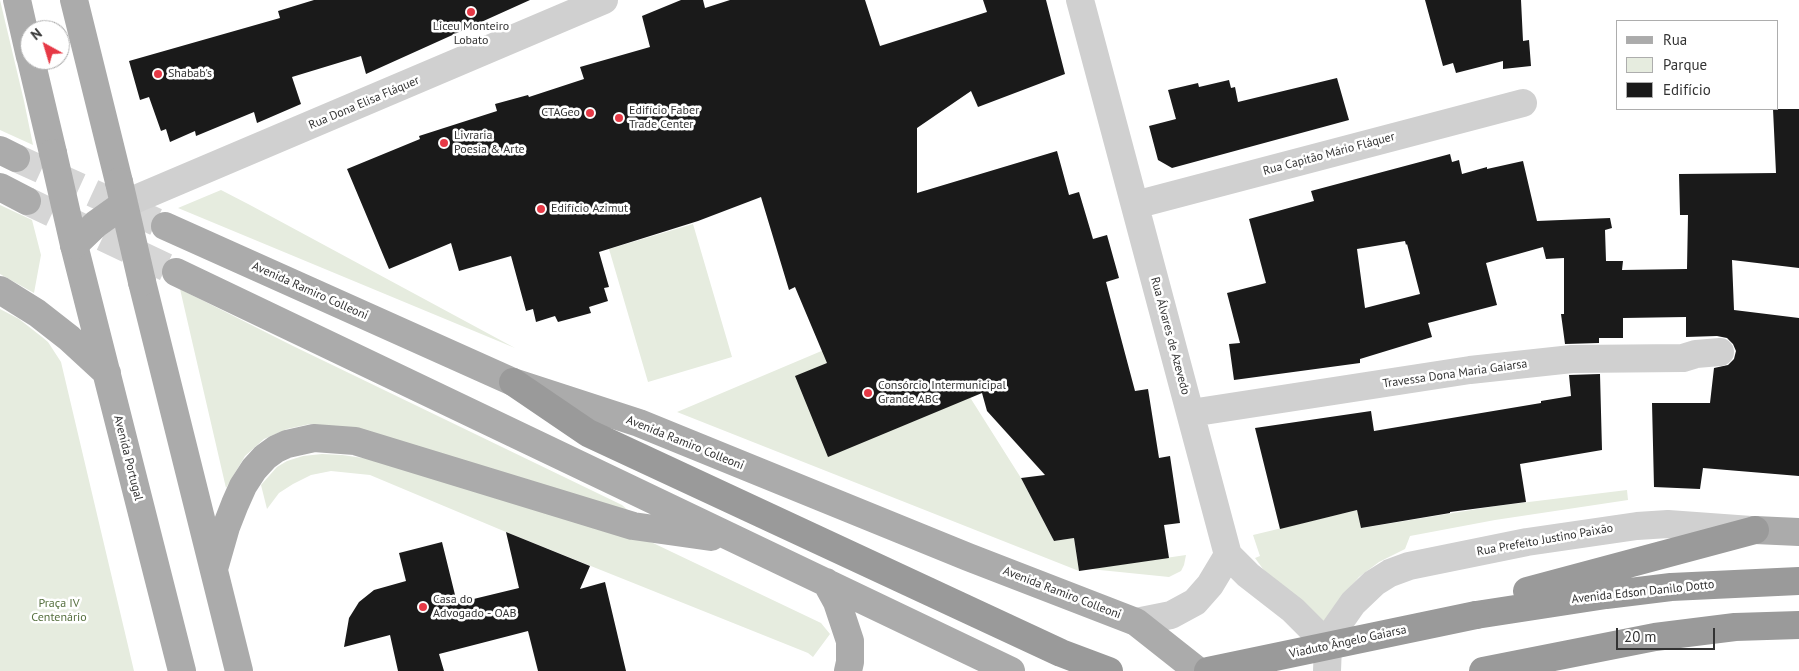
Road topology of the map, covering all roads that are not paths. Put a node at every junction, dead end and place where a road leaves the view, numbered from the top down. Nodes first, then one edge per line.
1 (17, 0) edge
2 (74, 0) edge
3 (604, 0) edge
4 (1080, 0) edge
5 (21, 20) edge
6 (33, 70) edge
7 (1523, 103) dead end
8 (0, 187) edge
9 (130, 194) junction
10 (27, 200) tunnel mouth
11 (1135, 205) junction
12 (165, 226) tunnel mouth
13 (75, 248) junction
14 (176, 272) tunnel mouth
15 (0, 290) edge
16 (1720, 352) dead end
17 (107, 373) junction
18 (514, 382) junction
19 (1191, 414) junction
20 (1755, 530) junction
21 (1799, 532) edge
22 (737, 541) junction
23 (1228, 555) junction
24 (214, 569) junction
25 (1799, 581) edge
26 (826, 582) junction
27 (1482, 614) junction
28 (1136, 622) junction
29 (1799, 624) edge
30 (1328, 658) edge
31 (182, 671) edge
32 (239, 671) edge
33 (848, 671) edge
34 (1011, 671) edge
35 (1109, 671) edge
36 (1198, 671) edge
37 (1208, 671) edge
38 (1483, 671) edge

1 - 5 main road
2 - 9 main road
3 - 9 street, Rua Dona Elisa Fláquer
4 - 11 street, Rua Álvares de Azevedo
6 - 13 main road, Avenida Portugal, bridge
7 - 11 street, Rua Capitão Mário Fláquer
8 - 10 main road
9 - 13 main road, bridge
9 - 24 main road, bridge
11 - 19 street, Rua Álvares de Azevedo
12 - 18 main road, Avenida Ramiro Colleoni
13 - 17 main road, Avenida Portugal
14 - 22 main road
15 - 17 main road
16 - 19 street, Travessa Dona Maria Gaiarsa
17 - 31 main road, Avenida Portugal
18 - 28 main road, Avenida Ramiro Colleoni
18 - 35 highway
19 - 23 street, Rua Álvares de Azevedo
20 - 21 main road, Rua Prefeito Justino Paixão
20 - 27 highway
20 - 30 street, Rua Prefeito Justino Paixão
22 - 24 main road
22 - 26 main road
23 - 28 street
23 - 30 street
24 - 32 main road
25 - 27 highway, Avenida Edson Danilo Dotto
26 - 33 main road
26 - 34 main road
27 - 37 highway, Viaduto Ângelo Gaiarsa, bridge
28 - 36 main road, Avenida Ramiro Colleoni
29 - 38 highway

